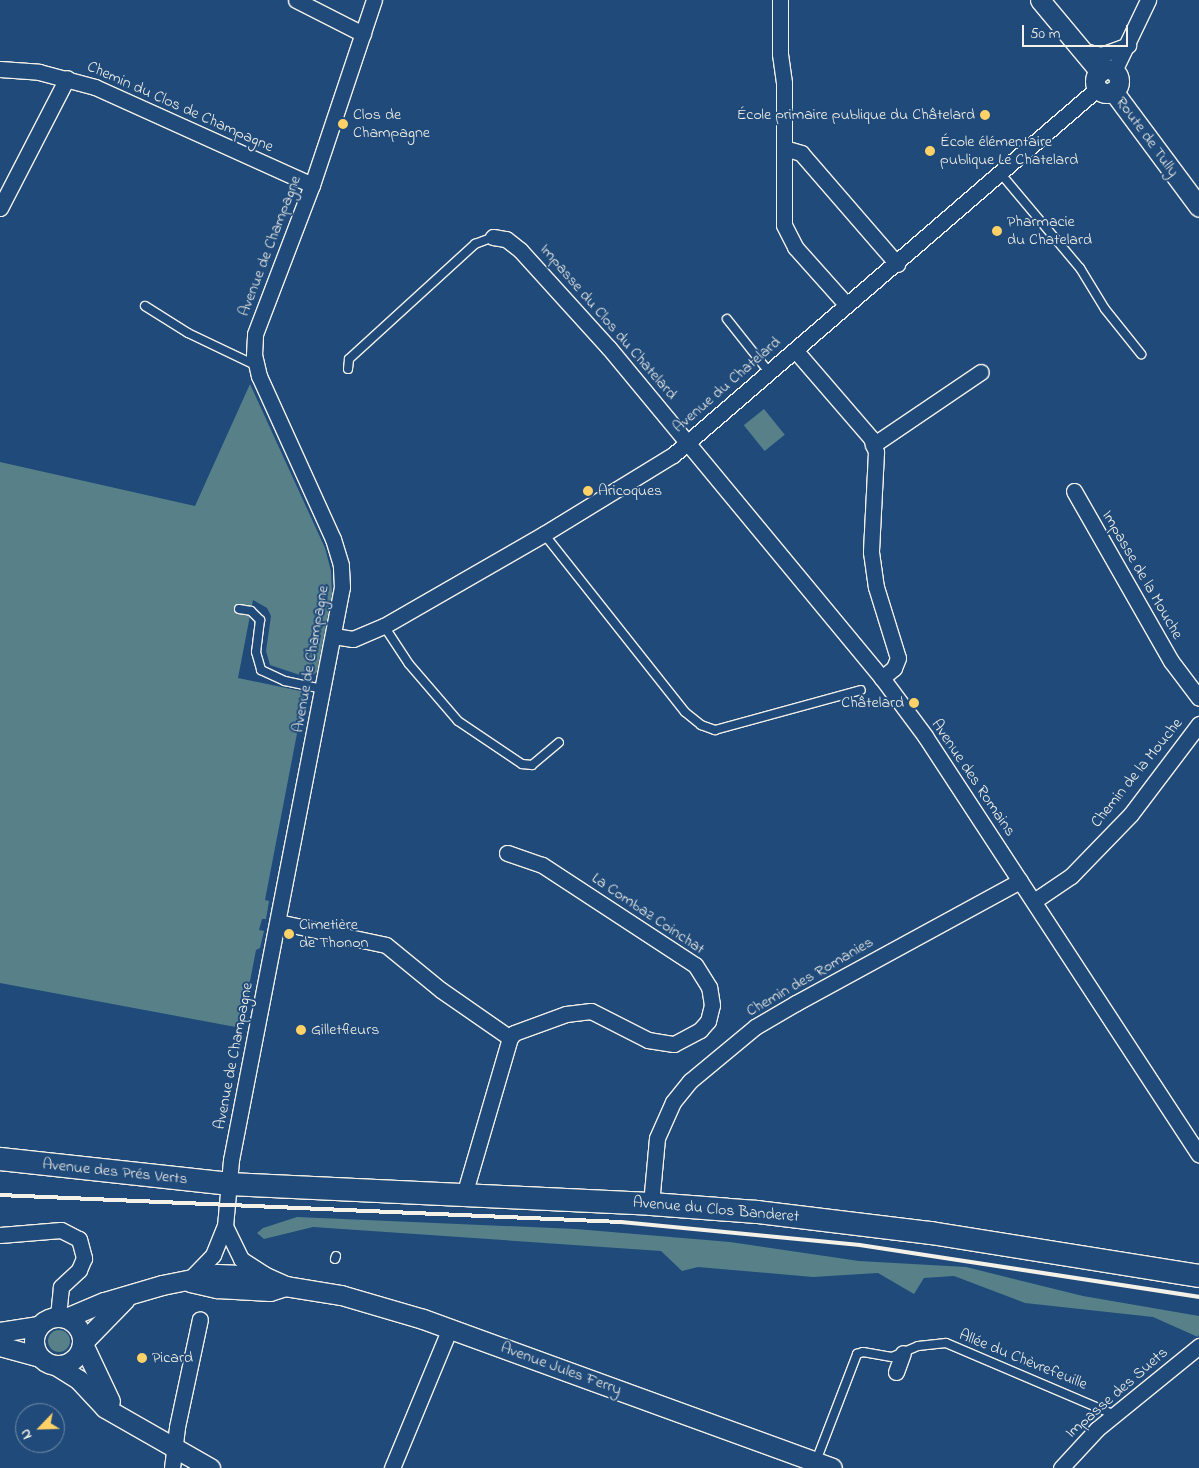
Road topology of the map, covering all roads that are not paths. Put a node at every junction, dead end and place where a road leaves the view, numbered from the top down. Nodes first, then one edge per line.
1 (296, 0) edge
2 (374, 0) edge
3 (780, 0) edge
4 (1040, 0) edge
5 (1148, 0) edge
6 (363, 34) junction
7 (1128, 45) junction
8 (1084, 51) junction
9 (0, 69) edge
10 (67, 78) junction
11 (1106, 80) junction
12 (784, 148) junction
13 (1000, 174) junction
14 (312, 185) junction
15 (0, 208) edge
16 (1199, 208) edge
17 (493, 237) joint
18 (898, 264) junction
19 (846, 304) junction
20 (145, 306) dead end
21 (727, 319) dead end
22 (795, 350) junction
23 (1142, 354) dead end
24 (256, 365) junction
25 (348, 369) dead end
26 (769, 372) junction
27 (981, 372) dead end
28 (689, 442) junction
29 (874, 444) junction
30 (1074, 492) dead end
31 (544, 534) junction
32 (239, 608) dead end
33 (384, 626) junction
34 (334, 636) junction
35 (882, 678) junction
36 (324, 689) junction
37 (861, 690) dead end
38 (1199, 698) edge
39 (1199, 724) edge
40 (559, 742) dead end
41 (508, 853) dead end
42 (1020, 881) junction
43 (1034, 901) junction
44 (278, 922) junction
45 (510, 1038) junction
46 (1199, 1154) edge
47 (0, 1159) edge
48 (229, 1184) junction
49 (464, 1195) junction
50 (651, 1204) junction
51 (225, 1226) junction
52 (0, 1234) edge
53 (1199, 1276) edge
54 (188, 1281) junction
55 (278, 1282) junction
56 (125, 1299) junction
57 (62, 1317) junction
58 (200, 1319) dead end
59 (39, 1326) junction
60 (450, 1328) junction
61 (0, 1332) edge
62 (83, 1343) junction
63 (0, 1346) edge
64 (1199, 1346) edge
65 (903, 1353) junction
66 (48, 1361) junction
67 (896, 1372) dead end
68 (1115, 1415) junction
69 (130, 1422) junction
70 (174, 1447) junction
71 (824, 1465) edge
72 (172, 1468) edge
73 (210, 1468) edge
74 (392, 1468) edge
75 (1061, 1468) edge

1 - 6 street
2 - 6 street, Avenue de Champagne
3 - 12 street
4 - 8 street, Route de Tully
5 - 7 street
6 - 14 street, Avenue de Champagne
7 - 8 street
7 - 11 street
8 - 11 street, Route de Tully
9 - 10 street, Chemin du Clos de Champagne
10 - 14 street, Chemin du Clos de Champagne
10 - 15 street
11 - 13 street, Avenue du Chatelard
11 - 16 street, Route de Tully
12 - 18 street
12 - 19 street
13 - 18 street, Avenue du Chatelard
13 - 23 lane
14 - 24 street, Avenue de Champagne
17 - 25 lane
17 - 28 street, Impasse du Clos du Chatelard
18 - 19 street, Avenue du Chatelard
19 - 22 street, Avenue du Chatelard
20 - 24 lane
21 - 26 lane
22 - 26 street, Avenue du Chatelard
22 - 29 street
24 - 34 street, Avenue de Champagne
26 - 28 street, Avenue du Chatelard
27 - 29 street
28 - 31 street, Avenue du Chatelard
28 - 35 street, Avenue des Romains
29 - 35 street
30 - 38 street, Impasse de la Mouche
31 - 33 street, Avenue du Chatelard
31 - 37 lane
32 - 36 lane
33 - 34 street, Avenue du Chatelard
33 - 40 lane
34 - 36 street, Avenue de Champagne
35 - 42 street, Avenue des Romains
36 - 44 street, Avenue de Champagne
39 - 43 street, Chemin de la Mouche
41 - 45 street, La Combaz Coinchat
42 - 43 street, Avenue des Romains
42 - 50 street, Chemin des Romanies
43 - 46 street, Avenue des Romains
44 - 45 street
44 - 48 street, Avenue de Champagne
45 - 49 street
47 - 48 main road, Avenue des Prés Verts
48 - 49 main road, Avenue du Clos Banderet
48 - 51 street, Avenue de Champagne
49 - 50 main road, Avenue du Clos Banderet
50 - 53 main road, Avenue du Clos Banderet
51 - 54 street, Avenue de Champagne
51 - 55 street
52 - 57 street
54 - 55 street, Avenue Jules Ferry
54 - 56 street, Avenue Jules Ferry
55 - 60 street, Avenue Jules Ferry
56 - 57 street, Avenue Jules Ferry
56 - 62 street, Avenue Jules Ferry
57 - 59 street
57 - 62 street
58 - 70 street
59 - 61 street
59 - 66 street
60 - 71 street, Avenue Jules Ferry
60 - 74 street
62 - 66 street
62 - 69 street
63 - 66 street
64 - 68 street, Impasse des Suets
65 - 67 street
65 - 68 lane, Allée du Chèvrefeuille
65 - 71 lane, Allée du Chèvrefeuille
66 - 69 street
68 - 75 street, Impasse des Suets
69 - 70 street
70 - 72 street
70 - 73 street

